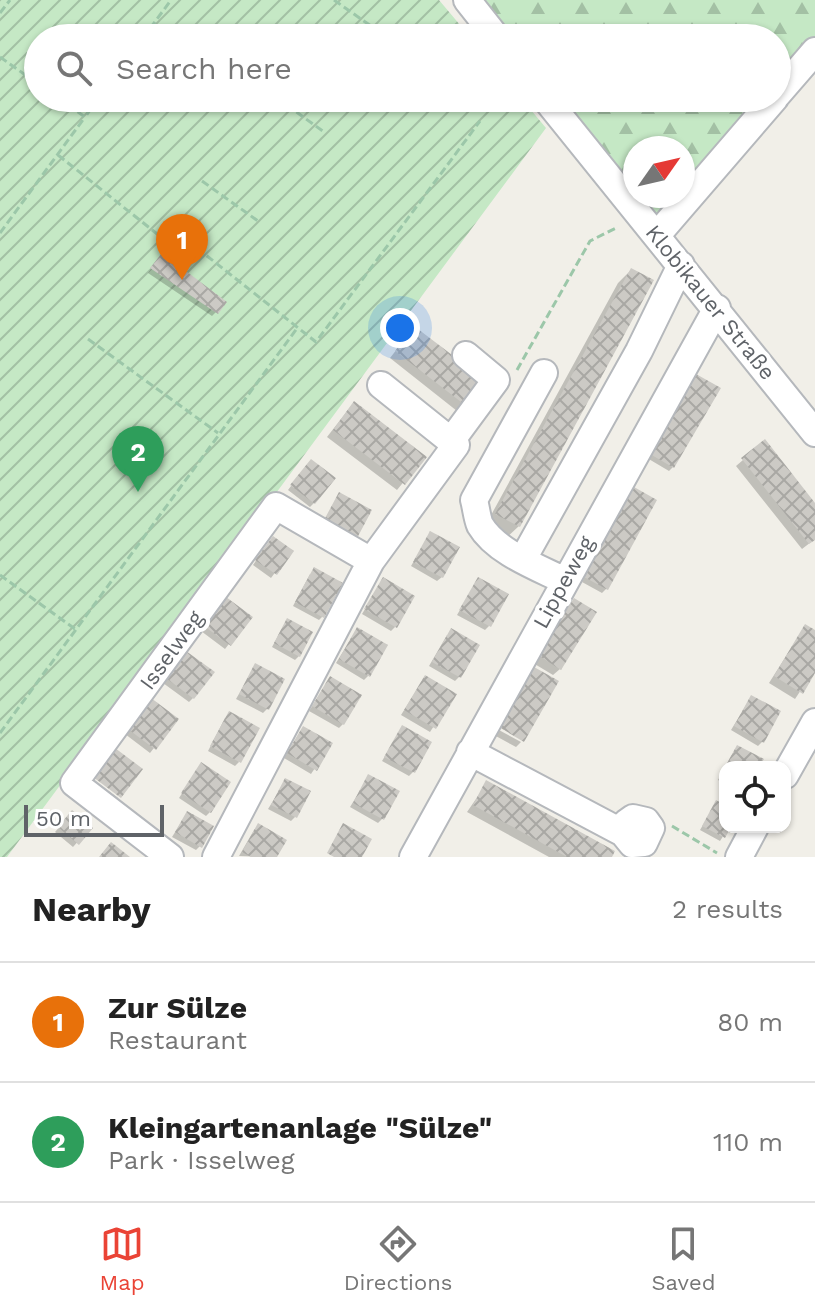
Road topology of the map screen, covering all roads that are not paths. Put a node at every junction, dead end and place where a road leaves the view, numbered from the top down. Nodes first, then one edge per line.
1 (467, 0) edge
2 (486, 24) edge
3 (815, 51) edge
4 (791, 79) edge
5 (556, 112) edge
6 (761, 112) edge
7 (648, 226) junction
8 (681, 265) junction
9 (717, 308) junction
10 (466, 355) dead end
11 (544, 373) dead end
12 (381, 385) dead end
13 (815, 433) edge
14 (451, 441) junction
15 (523, 559) junction
16 (371, 561) junction
17 (563, 580) junction
18 (815, 722) edge
19 (470, 752) junction
20 (791, 764) edge
21 (649, 824) road end
22 (170, 857) edge
23 (216, 857) edge
24 (413, 857) edge

1 - 2 street
3 - 4 street
5 - 7 street, Klobikauer Straße
6 - 7 street
7 - 8 street, Klobikauer Straße
8 - 9 street, Klobikauer Straße
8 - 15 street
9 - 13 street, Klobikauer Straße
9 - 17 street, Lippeweg
10 - 14 street
11 - 15 street
12 - 14 street
14 - 16 street
15 - 17 street
16 - 22 street, Isselweg
16 - 23 street
17 - 19 street, Lippeweg
18 - 20 street
19 - 21 street
19 - 24 street, Lippeweg

